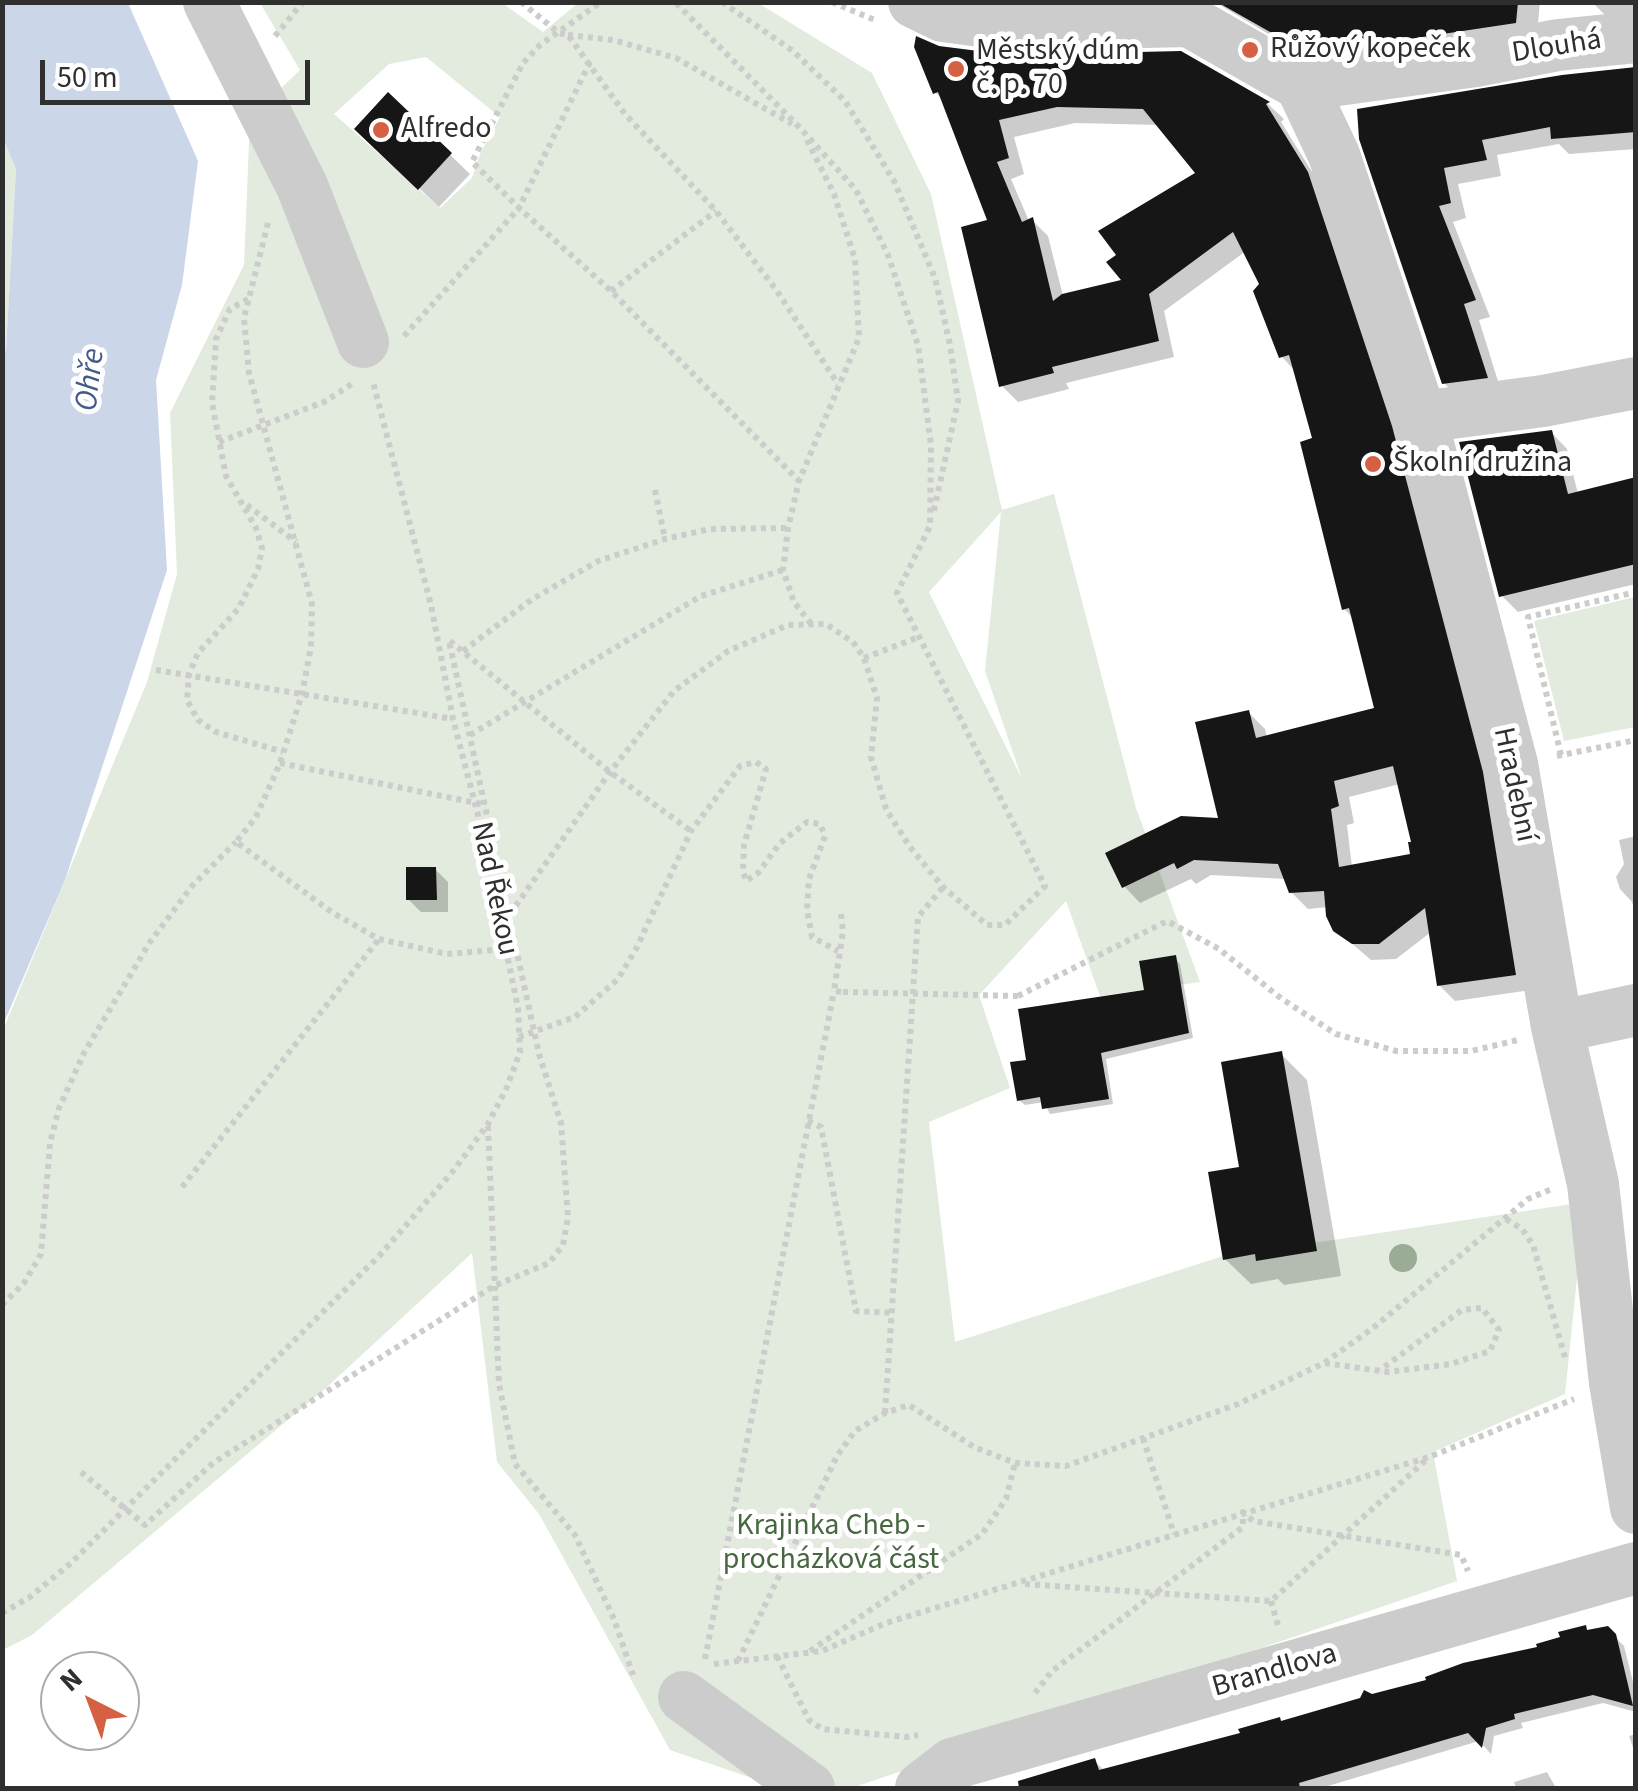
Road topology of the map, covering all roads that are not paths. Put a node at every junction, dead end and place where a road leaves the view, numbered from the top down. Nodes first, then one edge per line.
1 (208, 2) edge
2 (914, 2) edge
3 (1178, 12) edge
4 (1016, 14) edge
5 (1559, 24) edge
6 (1636, 37) edge
7 (1301, 85) junction
8 (376, 353) road end
9 (1636, 384) edge
10 (1421, 418) junction
11 (1636, 1010) edge
12 (1557, 1027) junction
13 (1636, 1508) edge
14 (1636, 1568) edge
15 (668, 1684) road end
16 (809, 1788) edge
17 (921, 1788) edge

1 - 8 street
2 - 4 street
3 - 4 street
3 - 7 street
5 - 6 street, Dlouhá
5 - 7 street, Dlouhá
7 - 10 street, Hradební
9 - 10 street
10 - 12 street, Hradební
11 - 12 street
12 - 13 street, Hradební
14 - 17 street, Brandlova
15 - 16 street

